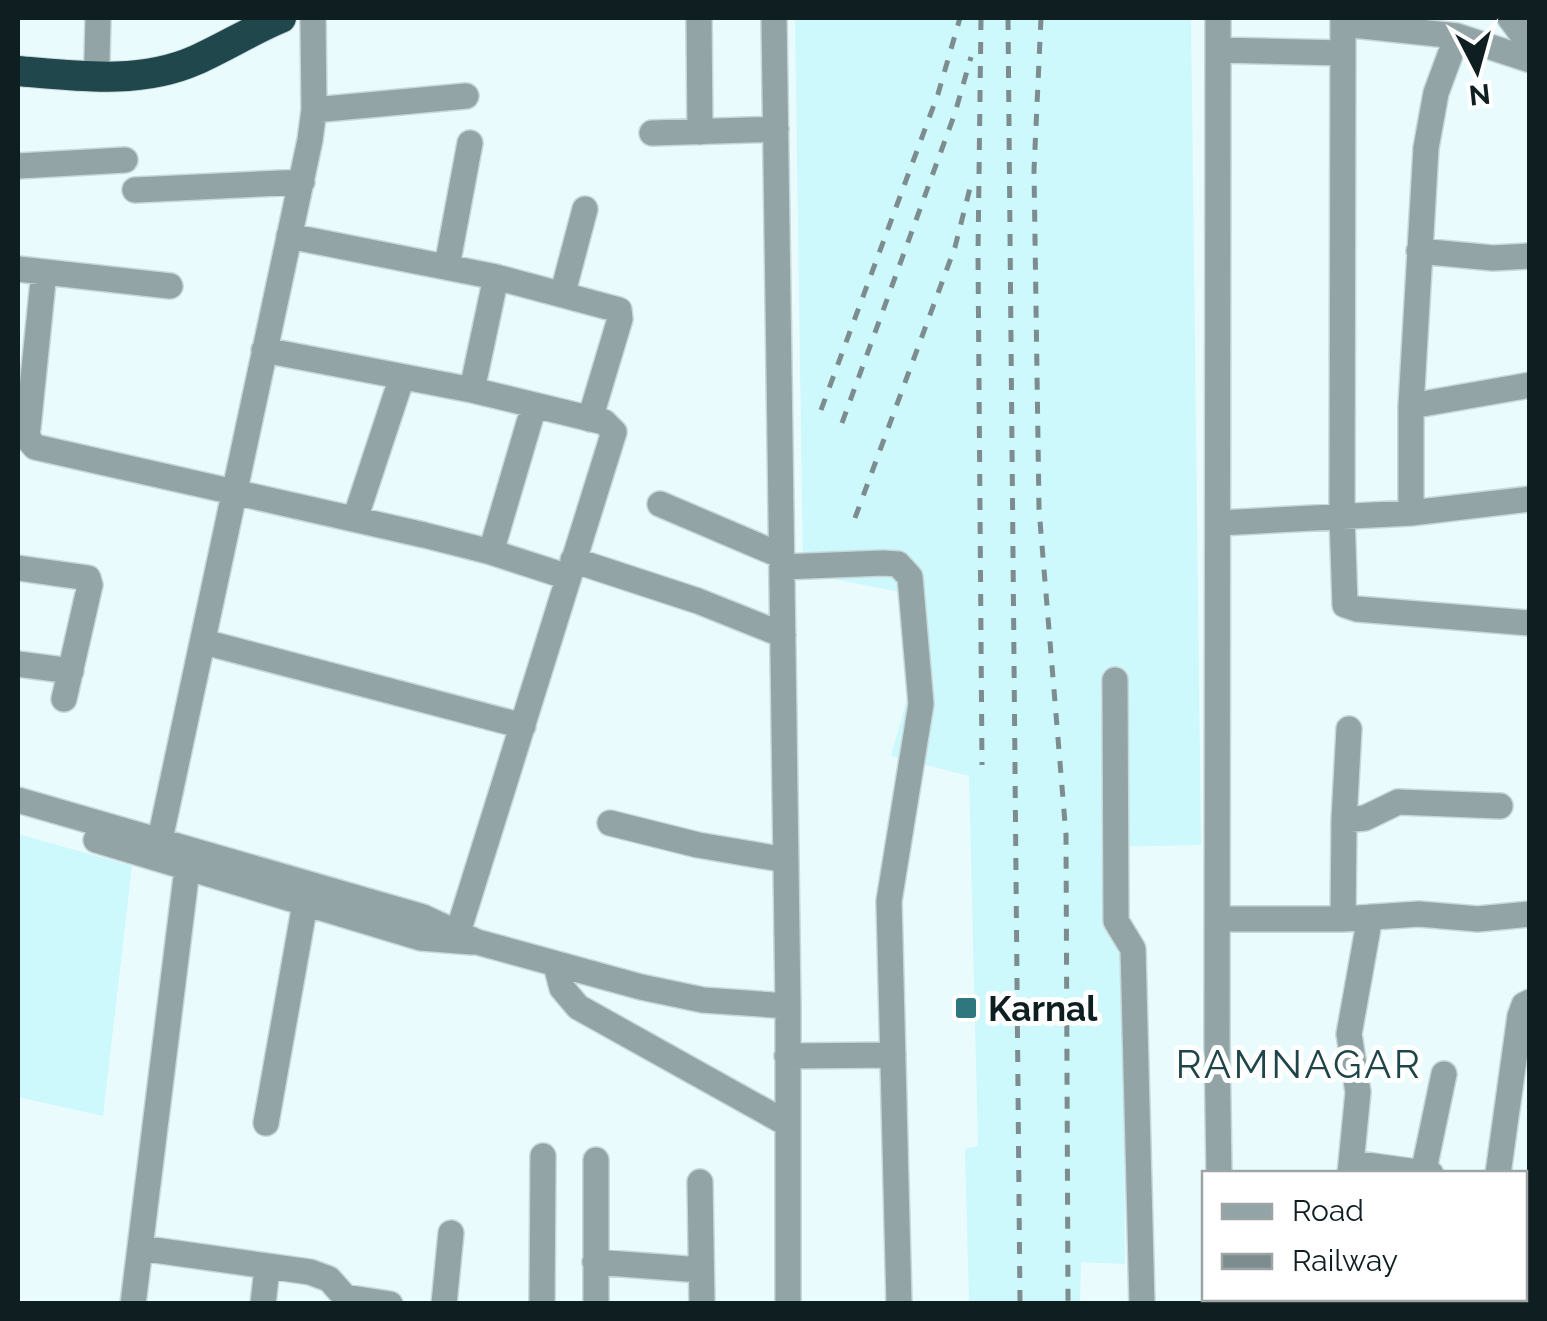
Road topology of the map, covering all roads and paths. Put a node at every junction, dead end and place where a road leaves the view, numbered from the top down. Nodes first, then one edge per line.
1 (98, 18) edge
2 (281, 18) edge
3 (312, 18) edge
4 (699, 18) edge
5 (774, 18) edge
6 (1218, 18) edge
7 (1510, 18) edge
8 (1343, 21) edge
9 (1423, 24) edge
10 (242, 36) junction
11 (1457, 36) junction
12 (1530, 44) edge
13 (1218, 50) junction
14 (1343, 52) junction
15 (18, 53) edge
16 (97, 60) junction
17 (1530, 60) edge
18 (18, 71) edge
19 (466, 96) dead end
20 (314, 110) junction
21 (776, 130) junction
22 (700, 132) junction
23 (652, 133) dead end
24 (470, 143) dead end
25 (125, 160) dead end
26 (18, 166) edge
27 (302, 182) junction
28 (135, 190) dead end
29 (585, 209) dead end
30 (289, 236) junction
31 (1419, 251) junction
32 (1530, 256) edge
33 (448, 266) junction
34 (18, 269) edge
35 (44, 272) junction
36 (496, 276) junction
37 (170, 286) dead end
38 (563, 292) junction
39 (264, 350) junction
40 (402, 377) junction
41 (1530, 385) edge
42 (472, 390) junction
43 (534, 406) junction
44 (1411, 406) junction
45 (590, 420) junction
46 (23, 425) edge
47 (235, 494) junction
48 (1530, 499) edge
49 (660, 504) dead end
50 (1411, 513) junction
51 (1342, 517) junction
52 (355, 519) junction
53 (1218, 523) junction
54 (491, 552) junction
55 (782, 562) junction
56 (18, 568) edge
57 (570, 568) junction
58 (1530, 623) edge
59 (783, 635) junction
60 (204, 642) junction
61 (18, 664) edge
62 (70, 671) junction
63 (1115, 680) dead end
64 (64, 700) dead end
65 (523, 726) junction
66 (1349, 729) dead end
67 (18, 800) edge
68 (1500, 806) dead end
69 (18, 817) edge
70 (1344, 820) junction
71 (610, 823) dead end
72 (158, 850) junction
73 (188, 857) junction
74 (786, 860) junction
75 (307, 894) junction
76 (1530, 914) edge
77 (1370, 917) junction
78 (1219, 918) junction
79 (1343, 919) junction
80 (468, 937) junction
81 (556, 964) junction
82 (1530, 1002) edge
83 (788, 1006) junction
84 (893, 1055) junction
85 (788, 1056) junction
86 (1444, 1074) dead end
87 (266, 1123) dead end
88 (786, 1123) junction
89 (543, 1156) dead end
90 (596, 1160) dead end
91 (1351, 1168) edge
92 (1219, 1171) edge
93 (1394, 1171) edge
94 (1423, 1171) edge
95 (1498, 1171) edge
96 (700, 1182) dead end
97 (451, 1233) dead end
98 (140, 1248) junction
99 (595, 1262) junction
100 (268, 1268) junction
101 (701, 1270) junction
102 (344, 1300) edge
103 (132, 1304) edge
104 (262, 1304) edge
105 (390, 1304) edge
106 (444, 1304) edge
107 (542, 1304) edge
108 (596, 1304) edge
109 (702, 1304) edge
110 (788, 1304) edge
111 (899, 1304) edge
112 (1142, 1304) edge

1 - 16 street
2 - 10 highway
3 - 20 street
4 - 22 street
5 - 21 street
6 - 13 street
7 - 12 street
8 - 9 street
8 - 14 street
9 - 11 street
10 - 16 highway
10 - 18 highway
11 - 17 street
11 - 31 street
13 - 14 street
13 - 53 street
14 - 51 street
15 - 16 highway
19 - 20 street
20 - 27 street
21 - 22 street
21 - 55 street
22 - 23 street
24 - 33 street
25 - 26 street
27 - 28 street
27 - 30 street
29 - 38 street
30 - 33 street
30 - 39 street
31 - 32 street
31 - 44 street
33 - 36 street
34 - 35 street
35 - 37 street
35 - 46 street
36 - 38 street
36 - 42 street
38 - 45 street
39 - 40 street
39 - 47 street
40 - 42 street
40 - 52 street
41 - 44 street
42 - 43 street
43 - 45 street
43 - 54 street
44 - 50 street
45 - 57 street
46 - 47 street
47 - 52 street
47 - 60 street
48 - 50 street
49 - 55 street
50 - 51 street
51 - 53 street
51 - 58 street
52 - 54 street
53 - 78 street
54 - 57 street
55 - 59 street
55 - 84 street
56 - 62 street
57 - 59 street
57 - 65 street
59 - 74 street
60 - 65 street
60 - 72 street
61 - 62 street
62 - 64 street
63 - 112 street
65 - 80 street
66 - 70 street
67 - 72 street
68 - 70 street
69 - 72 street
70 - 79 street
71 - 74 street
72 - 73 street
73 - 75 street
73 - 98 street
74 - 83 street
75 - 80 street
75 - 87 street
76 - 77 street
77 - 79 street
77 - 91 street
78 - 79 street
78 - 92 street
80 - 81 street
81 - 83 street
81 - 88 street
82 - 95 street
83 - 85 street
84 - 85 street
84 - 111 street
85 - 88 street
86 - 94 street
88 - 110 street
89 - 107 street
90 - 99 street
91 - 93 street
96 - 101 street
97 - 106 street
98 - 100 street
98 - 103 street
99 - 101 street
99 - 108 street
100 - 102 street
100 - 104 street
101 - 109 street
102 - 105 street

